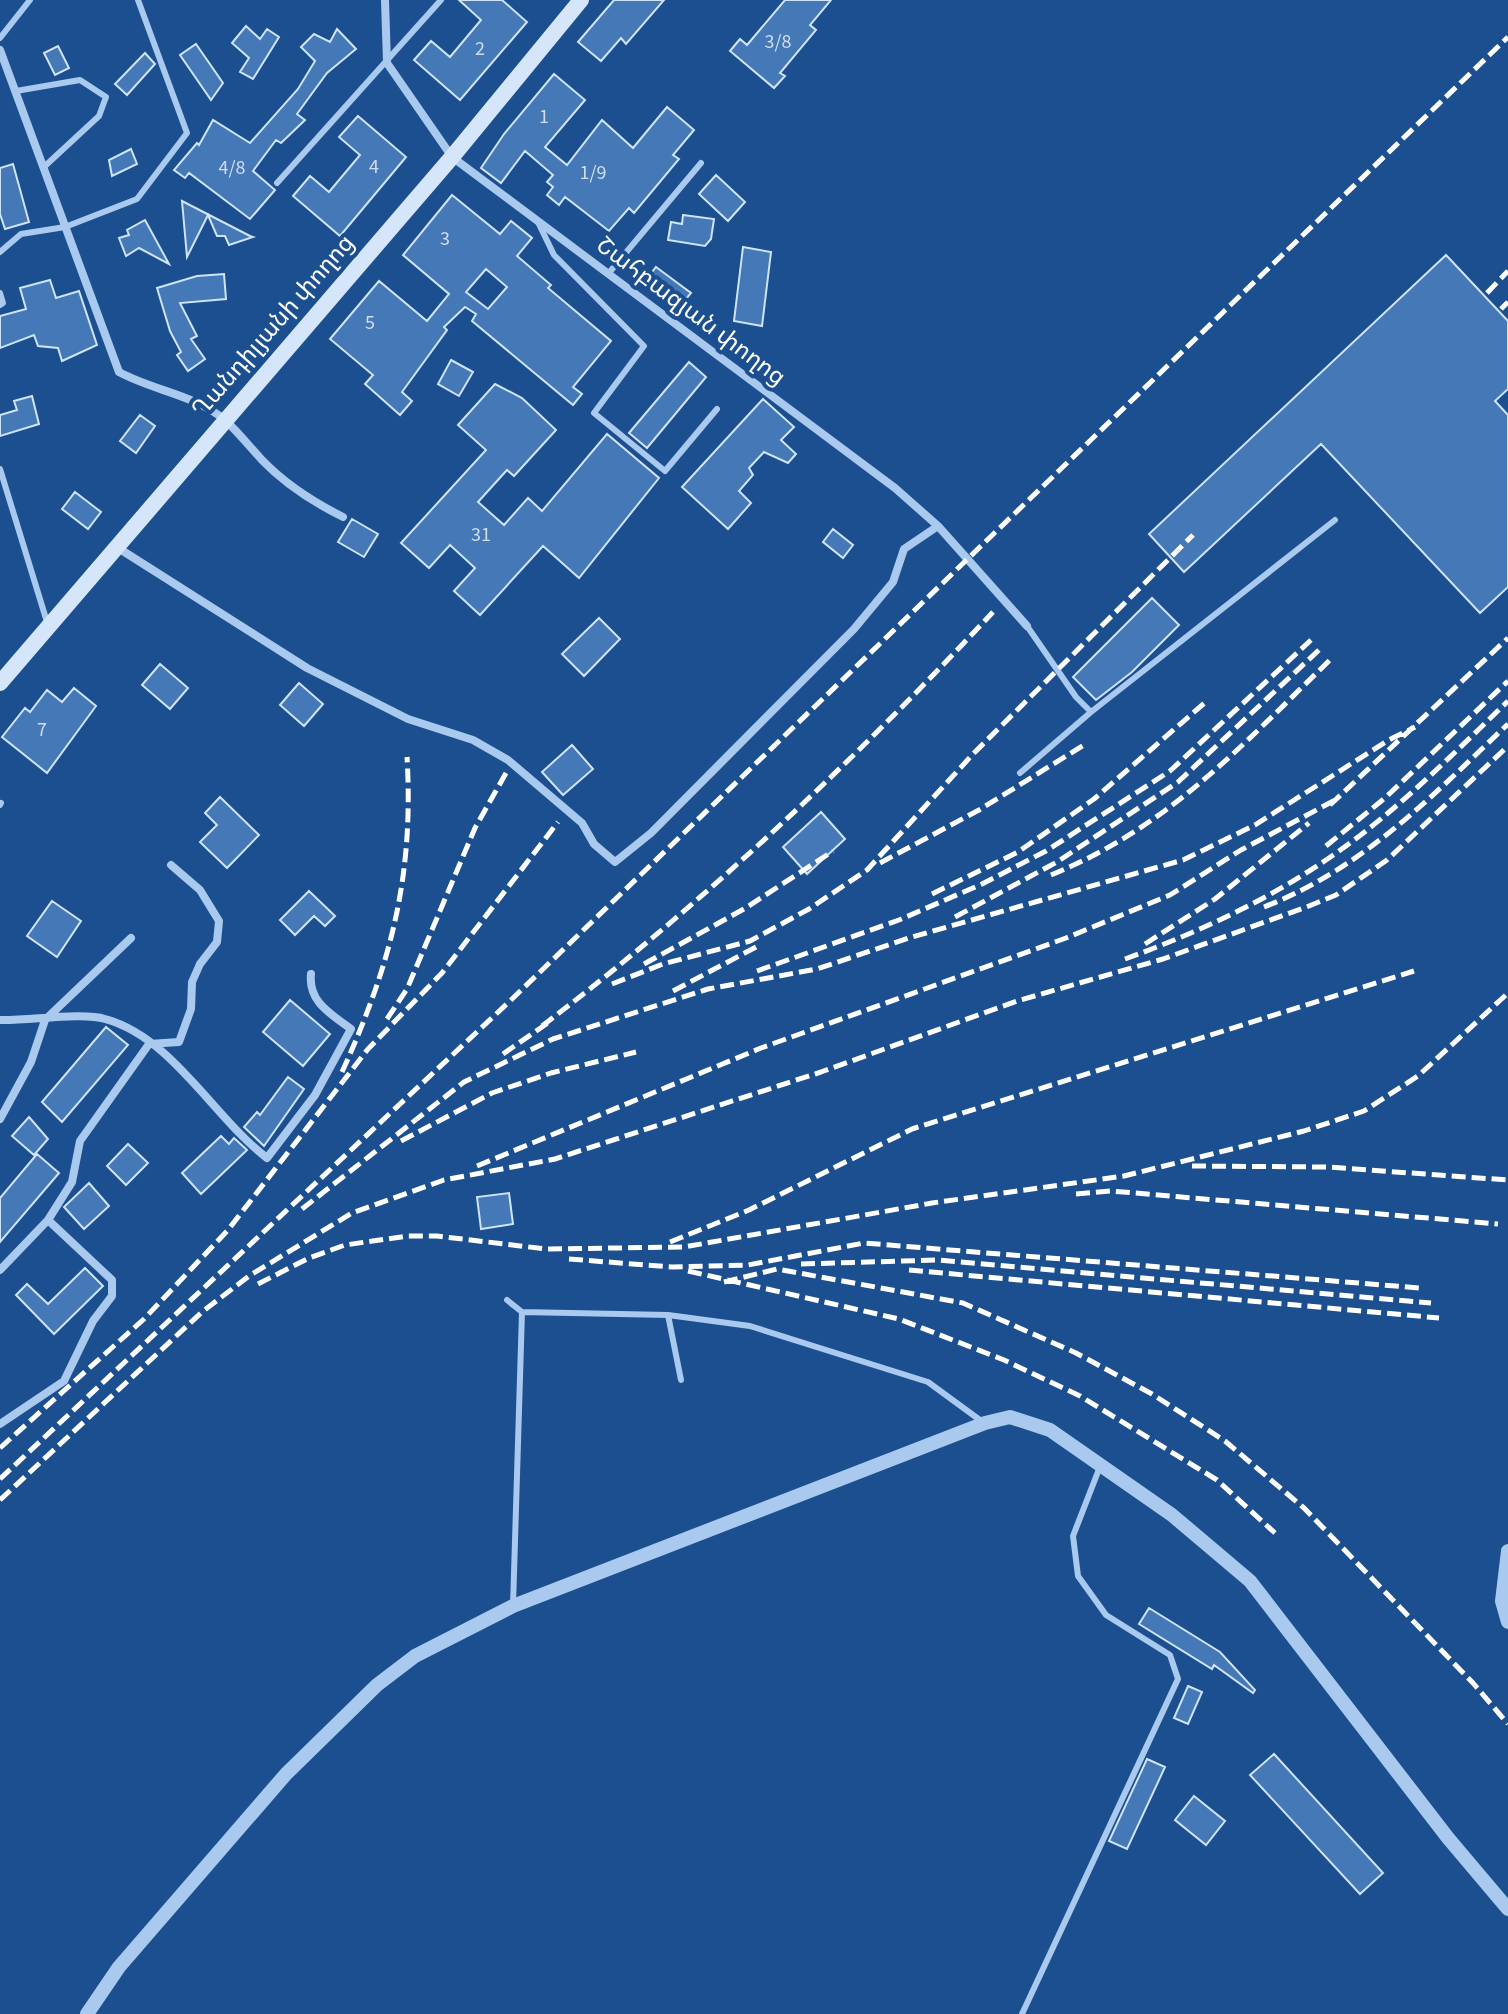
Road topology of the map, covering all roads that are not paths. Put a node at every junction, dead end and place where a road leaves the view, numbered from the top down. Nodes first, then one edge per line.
1 (30, 0) edge
2 (138, 0) edge
3 (385, 0) edge
4 (441, 0) edge
5 (581, 0) edge
6 (0, 38) edge
7 (0, 50) edge
8 (387, 63) junction
9 (16, 91) junction
10 (452, 157) junction
11 (701, 163) dead end
12 (45, 166) junction
13 (277, 183) dead end
14 (538, 222) junction
15 (65, 227) junction
16 (0, 252) edge
17 (608, 274) junction
18 (0, 293) edge
19 (0, 305) edge
20 (717, 409) dead end
21 (224, 420) junction
22 (0, 469) edge
23 (343, 517) dead end
24 (1335, 520) dead end
25 (938, 526) junction
26 (115, 546) junction
27 (48, 625) junction
28 (1027, 626) joint
29 (0, 683) edge
30 (1091, 712) junction
31 (1020, 773) dead end
32 (171, 865) dead end
33 (131, 938) dead end
34 (311, 974) dead end
35 (0, 1020) edge
36 (45, 1020) junction
37 (149, 1044) junction
38 (0, 1119) edge
39 (48, 1220) junction
40 (0, 1270) edge
41 (507, 1300) dead end
42 (522, 1312) junction
43 (668, 1315) junction
44 (681, 1380) dead end
45 (985, 1423) junction
46 (0, 1424) edge
47 (1101, 1464) junction
48 (1508, 1551) edge
49 (513, 1606) junction
50 (1508, 1622) edge
51 (1508, 1909) edge
52 (87, 2014) edge
53 (1022, 2014) edge

1 - 6 lane
2 - 15 lane
3 - 8 street
4 - 8 lane
5 - 10 main road, Ղանդիլյանի փողոց
7 - 9 street
8 - 10 street, Շահբազյան փողոց
8 - 13 lane
9 - 12 street
9 - 12 lane
10 - 14 street, Շահբազյան փողոց
10 - 21 main road, Ղանդիլյանի փողոց
11 - 17 lane
12 - 15 street
14 - 17 street, Շահբազյան փողոց
14 - 20 lane
15 - 16 lane
15 - 21 street
17 - 25 street, Շահբազյան փողոց
18 - 19 lane
21 - 23 street
21 - 26 main road, Ղանդիլյանի փողոց
22 - 27 lane
24 - 30 lane
25 - 26 street
25 - 28 street, Շահբազյան փողոց
26 - 27 main road, Ղանդիլյանի փողոց
27 - 29 main road, Ղանդիլյանի փողոց
28 - 30 lane
30 - 31 lane
32 - 37 street
33 - 36 street
34 - 37 street
35 - 36 street
36 - 37 street
36 - 38 street
37 - 39 street
39 - 40 street
39 - 46 street
41 - 42 lane
42 - 43 lane
42 - 49 lane
43 - 44 lane
43 - 45 lane
45 - 47 street
45 - 49 street
47 - 51 street
47 - 53 lane
48 - 50 street
49 - 52 street

